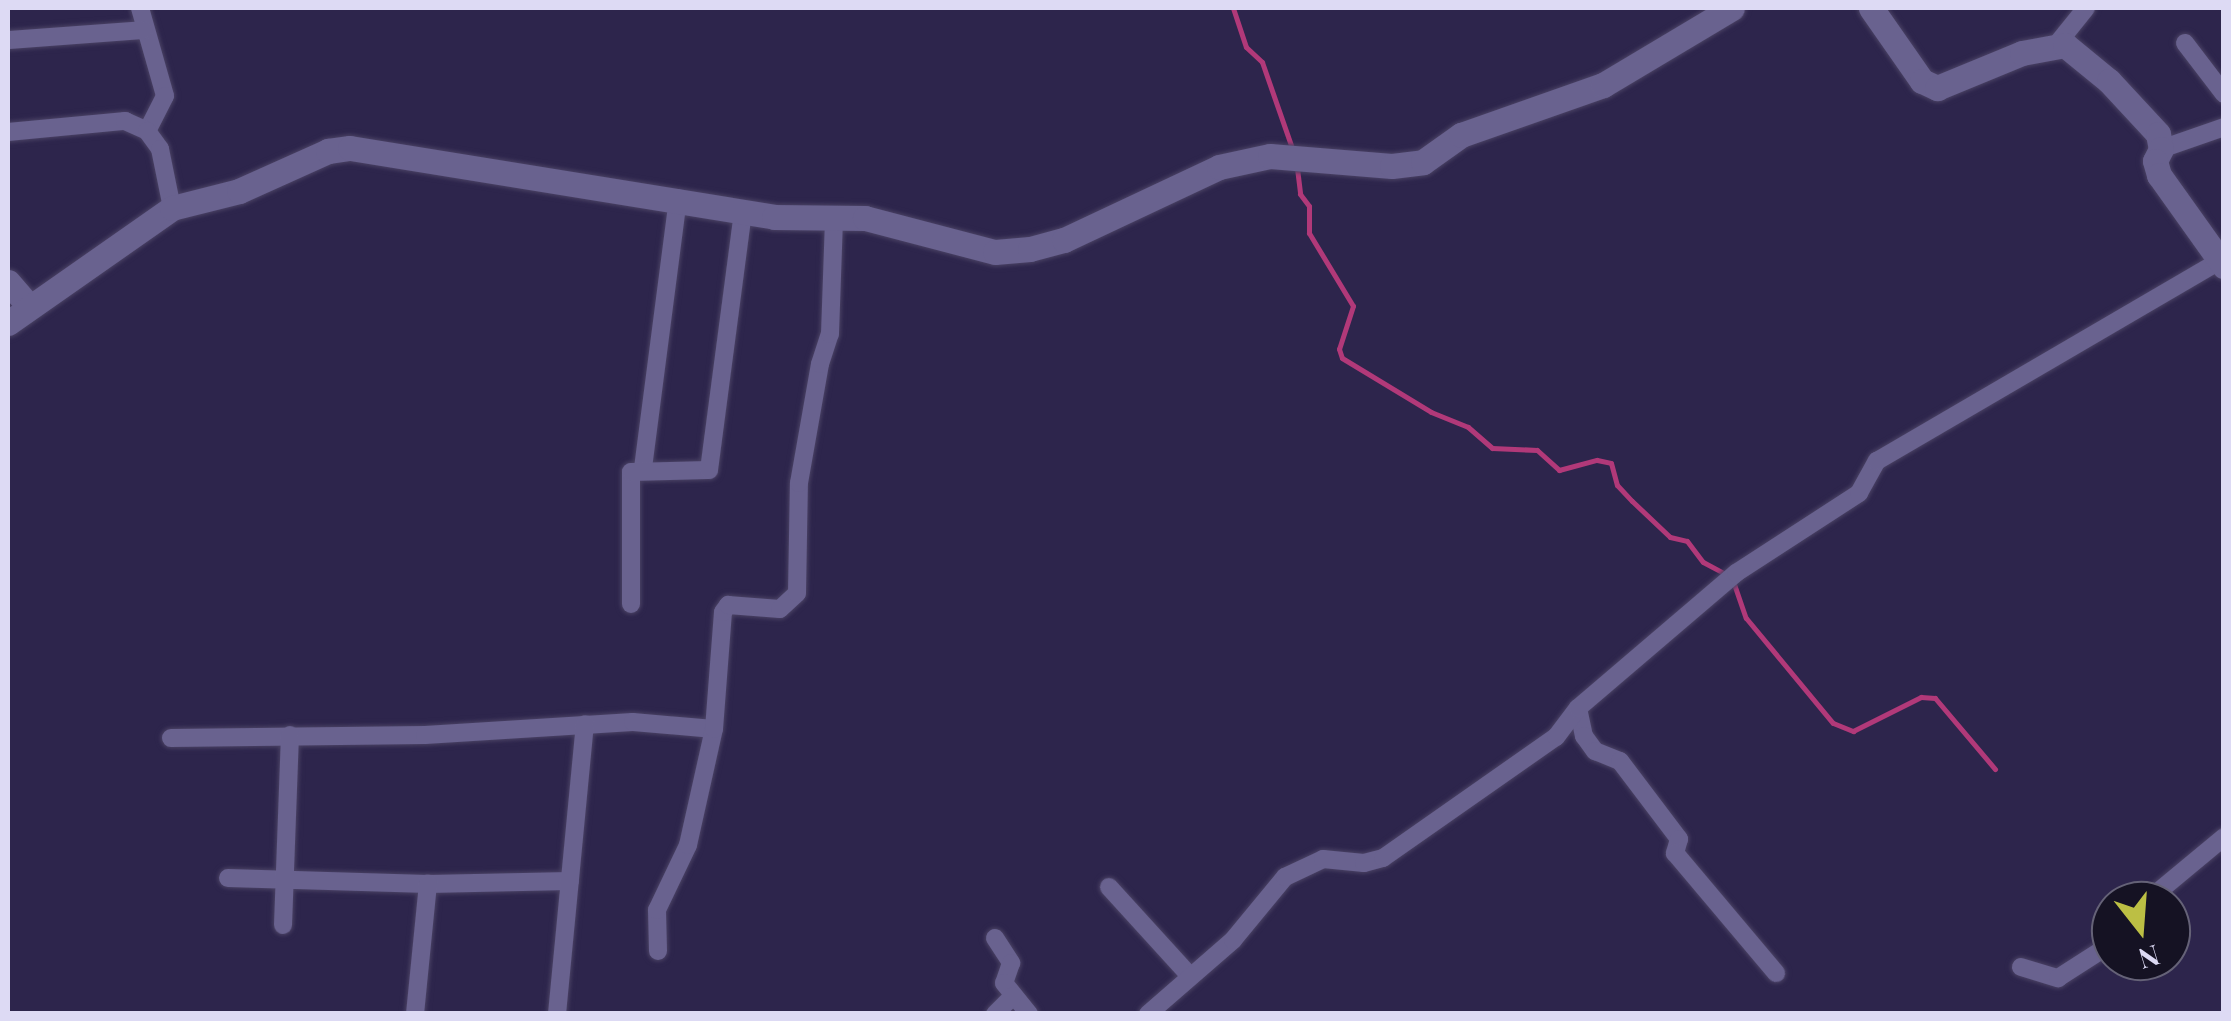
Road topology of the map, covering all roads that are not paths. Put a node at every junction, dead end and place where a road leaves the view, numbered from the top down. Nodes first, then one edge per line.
1 (140, 8) edge
2 (1871, 8) edge
3 (2086, 8) edge
4 (1718, 11) edge
5 (144, 30) junction
6 (8, 40) edge
7 (2057, 44) junction
8 (2184, 44) dead end
9 (2224, 94) edge
10 (2224, 127) edge
11 (148, 131) junction
12 (8, 132) edge
13 (2161, 149) junction
14 (678, 198) junction
15 (172, 208) junction
16 (743, 210) junction
17 (834, 217) junction
18 (2221, 264) edge
19 (8, 282) edge
20 (30, 307) junction
21 (8, 323) edge
22 (643, 468) junction
23 (630, 604) dead end
24 (1578, 708) junction
25 (586, 724) junction
26 (714, 730) junction
27 (290, 735) junction
28 (171, 738) dead end
29 (2224, 837) edge
30 (228, 878) dead end
31 (285, 878) junction
32 (570, 881) junction
33 (2172, 881) edge
34 (428, 884) junction
35 (1109, 887) dead end
36 (284, 925) dead end
37 (995, 938) dead end
38 (658, 951) dead end
39 (2091, 957) edge
40 (2021, 967) dead end
41 (1776, 973) dead end
42 (1190, 976) junction
43 (1013, 996) junction
44 (415, 1014) edge
45 (557, 1014) edge
46 (995, 1014) edge
47 (1030, 1014) edge
48 (1148, 1014) edge

1 - 5 street
2 - 7 street
3 - 7 street
4 - 17 street
5 - 6 street
5 - 11 street
7 - 13 street
8 - 9 street
10 - 13 street
11 - 12 street
11 - 15 street
13 - 18 street
14 - 15 street
14 - 16 street
14 - 22 street
15 - 20 street
16 - 17 street
16 - 22 street
17 - 26 street
18 - 24 street
19 - 20 street
20 - 21 street
22 - 23 street
24 - 41 street
24 - 42 street
25 - 26 street
25 - 27 street
25 - 32 street
26 - 38 street
27 - 28 street
27 - 31 street
29 - 33 street
30 - 31 street
31 - 34 street
31 - 36 street
32 - 34 street
32 - 45 street
34 - 44 street
35 - 42 street
37 - 43 street
39 - 40 street
42 - 48 street
43 - 46 street
43 - 47 street

